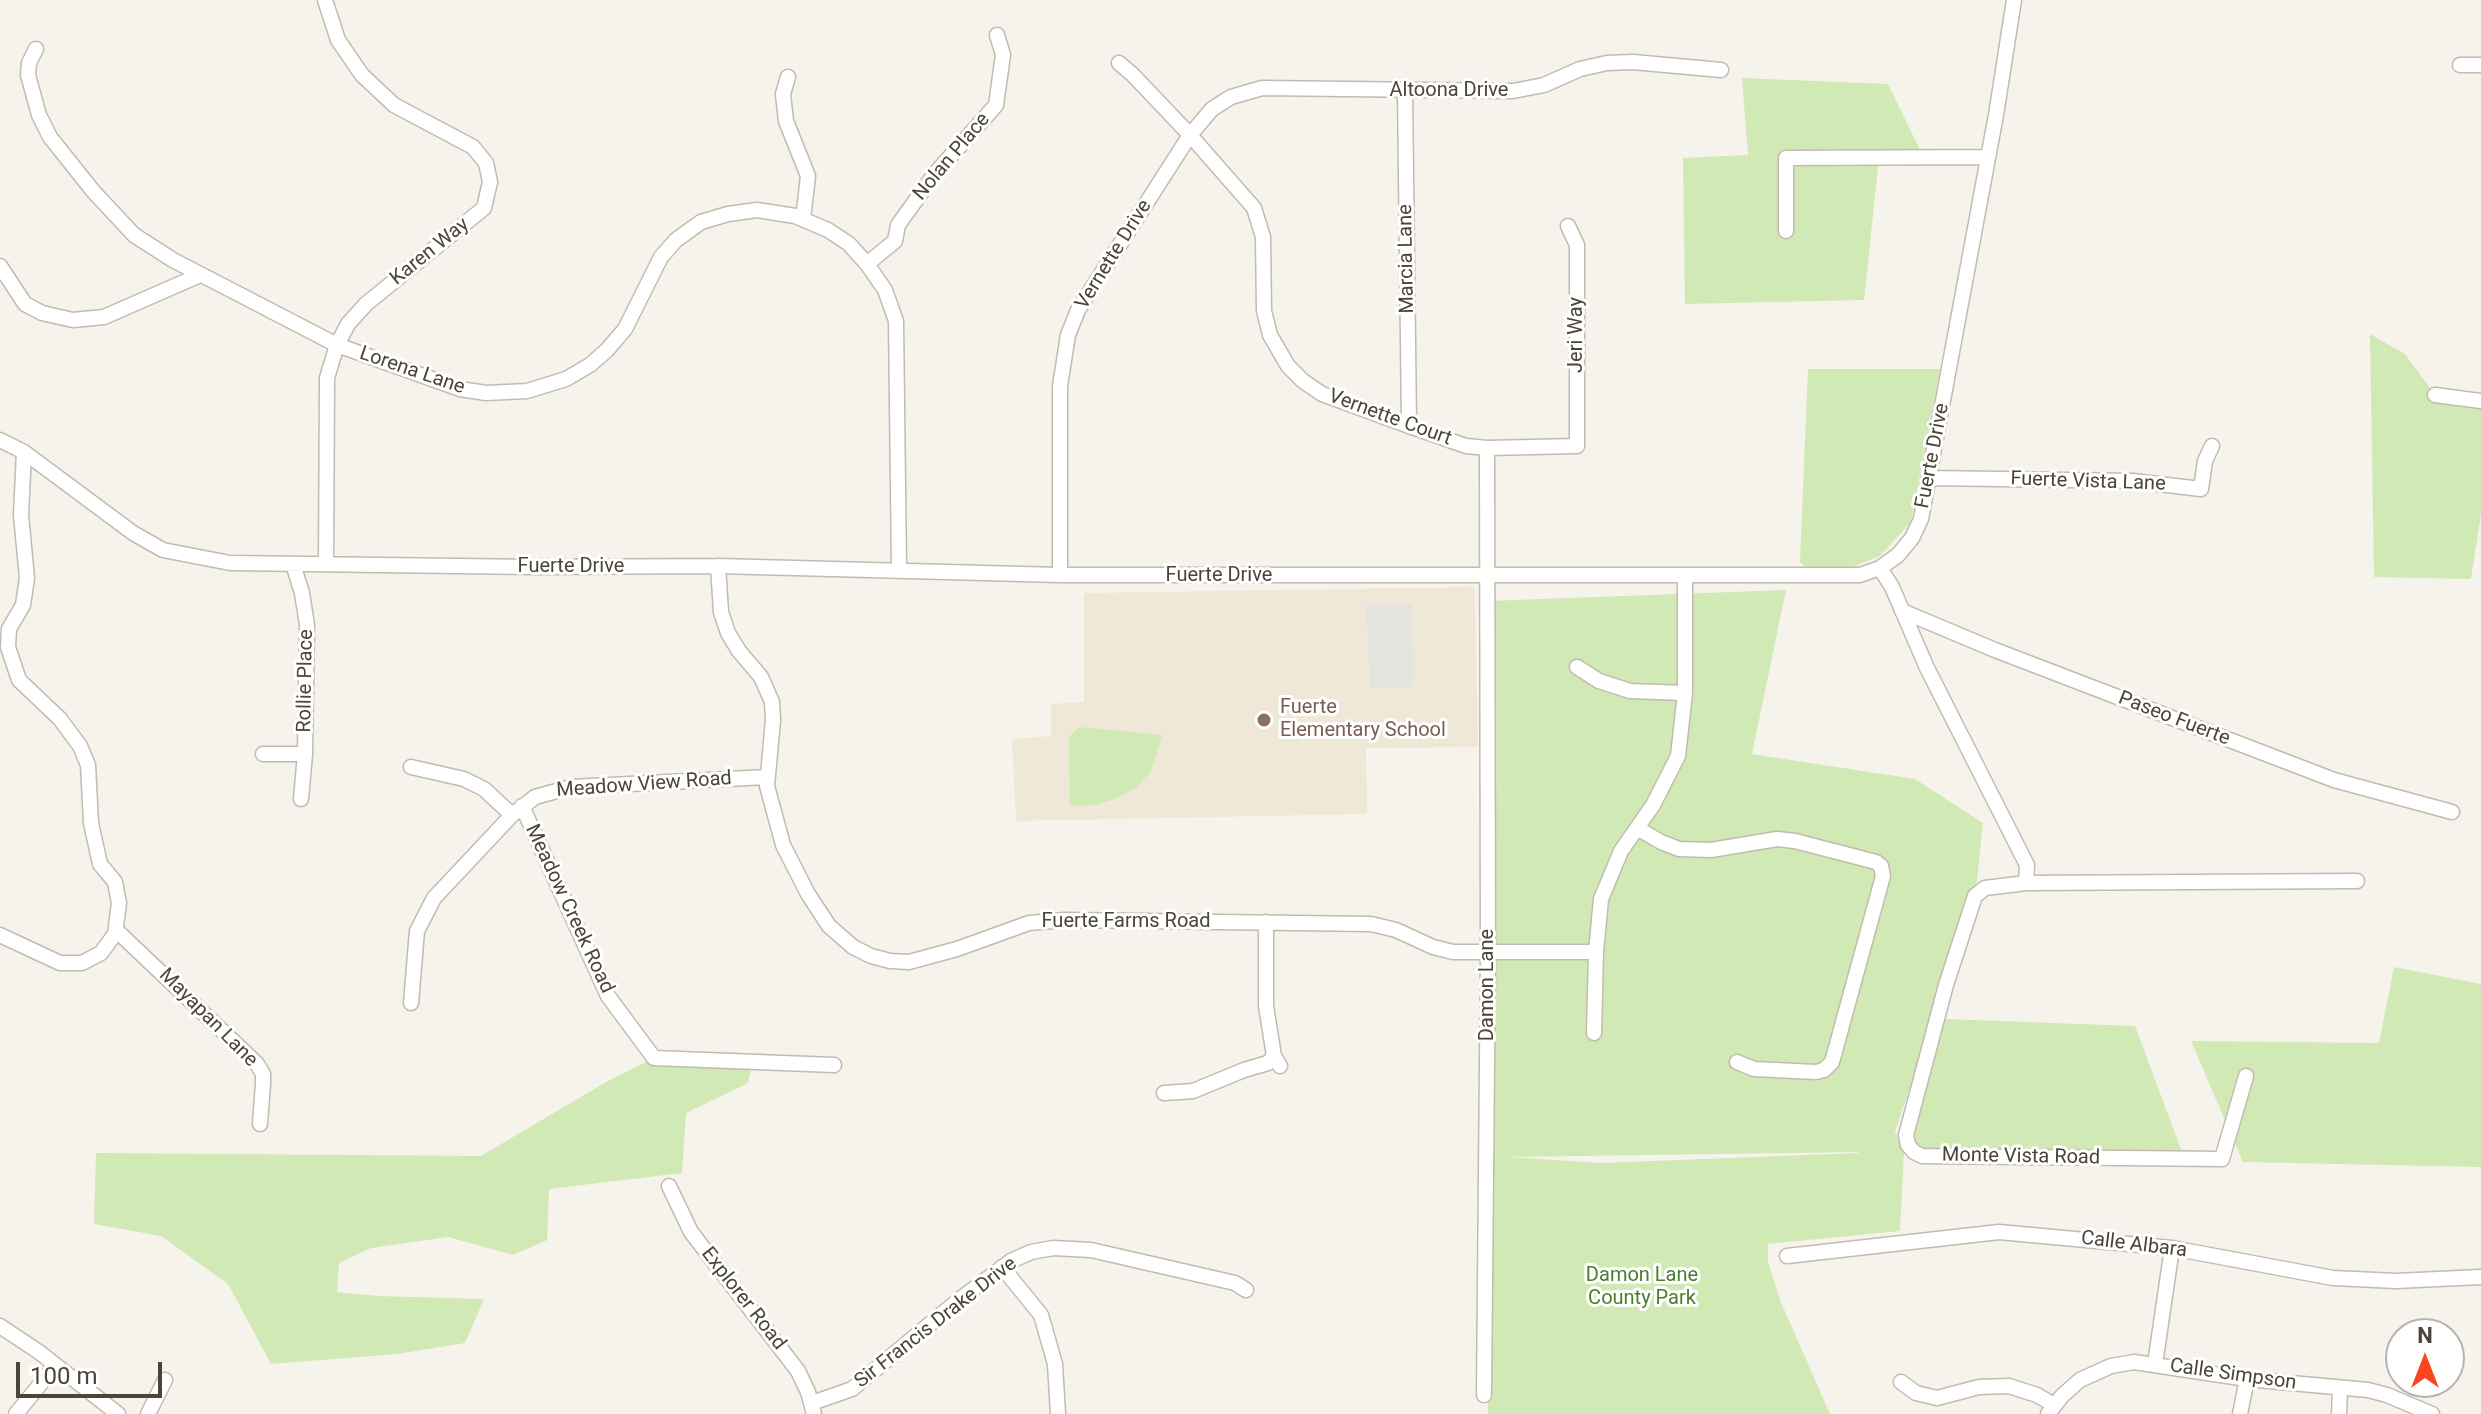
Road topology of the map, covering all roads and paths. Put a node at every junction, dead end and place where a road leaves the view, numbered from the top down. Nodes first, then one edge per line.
1 (325, 0) edge
2 (2014, 0) edge
3 (997, 35) dead end
4 (36, 49) dead end
5 (1119, 63) dead end
6 (2460, 65) dead end
7 (2481, 65) edge
8 (1721, 70) dead end
9 (788, 77) dead end
10 (1405, 91) junction
11 (1190, 135) junction
12 (1988, 157) junction
13 (803, 219) junction
14 (1568, 226) dead end
15 (1786, 231) dead end
16 (867, 264) junction
17 (0, 266) edge
18 (200, 275) junction
19 (337, 345) junction
20 (2435, 395) dead end
21 (2481, 401) edge
22 (1409, 426) junction
23 (0, 440) edge
24 (1577, 446) joint
25 (2212, 446) dead end
26 (1487, 448) junction
27 (24, 452) junction
28 (1930, 478) junction
29 (293, 564) junction
30 (326, 564) junction
31 (718, 566) junction
32 (1880, 568) junction
33 (899, 569) junction
34 (1060, 575) junction
35 (1488, 575) junction
36 (1685, 576) junction
37 (1902, 611) junction
38 (1577, 667) dead end
39 (1685, 693) junction
40 (263, 754) dead end
41 (305, 754) junction
42 (411, 767) dead end
43 (767, 777) junction
44 (301, 799) dead end
45 (517, 811) junction
46 (2452, 812) dead end
47 (1637, 828) junction
48 (2357, 881) dead end
49 (2026, 883) junction
50 (1266, 922) junction
51 (116, 930) junction
52 (0, 935) edge
53 (1596, 952) junction
54 (1488, 953) junction
55 (411, 1003) dead end
56 (1594, 1033) dead end
57 (1737, 1062) dead end
58 (834, 1065) dead end
59 (2246, 1076) dead end
60 (1164, 1093) dead end
61 (260, 1124) dead end
62 (669, 1186) dead end
63 (2172, 1248) junction
64 (1787, 1256) dead end
65 (1002, 1267) junction
66 (2481, 1277) edge
67 (1246, 1290) dead end
68 (0, 1326) edge
69 (2155, 1364) junction
70 (55, 1366) junction
71 (2247, 1379) junction
72 (165, 1380) dead end
73 (1901, 1382) dead end
74 (2340, 1389) junction
75 (1484, 1395) dead end
76 (813, 1408) edge
77 (2051, 1410) edge
78 (16, 1414) edge
79 (118, 1414) edge
80 (148, 1414) edge
81 (1058, 1414) edge
82 (2240, 1414) edge
83 (2339, 1414) edge
84 (2432, 1414) edge

1 - 19 street, Karen Way
2 - 12 street, Fuerte Drive
3 - 16 street, Nolan Place
4 - 18 street, Lorena Lane
5 - 11 street, Vernette Court
6 - 7 street
8 - 10 street, Altoona Drive
9 - 13 street
10 - 11 street, Altoona Drive
10 - 22 street, Marcia Lane
11 - 22 street, Vernette Court
11 - 34 street, Vernette Drive
12 - 15 street
12 - 28 street, Fuerte Drive
13 - 16 street, Lorena Lane
13 - 19 street, Lorena Lane
14 - 24 street, Jeri Way
16 - 33 street, Lorena Lane
17 - 18 street
18 - 19 street, Lorena Lane
19 - 30 street, Karen Way
20 - 21 street
22 - 26 street, Vernette Court
23 - 27 street, Fuerte Drive
24 - 26 street, Vernette Court
25 - 28 street, Fuerte Vista Lane
26 - 35 street
27 - 29 street, Fuerte Drive
27 - 51 street
28 - 32 street, Fuerte Drive
29 - 30 street, Fuerte Drive
29 - 41 street, Rollie Place
30 - 31 street, Fuerte Drive
31 - 33 street, Fuerte Drive
31 - 43 street, Fuerte Farms Road
32 - 36 street, Fuerte Drive
32 - 37 street
33 - 34 street, Fuerte Drive
34 - 35 street, Fuerte Drive
35 - 36 street, Fuerte Drive
35 - 54 street, Damon Lane
36 - 39 street
37 - 46 street, Paseo Fuerte
37 - 49 street
38 - 39 street
39 - 47 street
40 - 41 street
41 - 44 street, Rollie Place
42 - 45 street, Meadow Creek Road
43 - 45 street, Meadow View Road
43 - 50 street, Fuerte Farms Road
45 - 55 street, Meadow View Road
45 - 58 street, Meadow Creek Road
47 - 53 street
47 - 57 street
48 - 49 street, Monte Vista Road
49 - 59 street, Monte Vista Road
50 - 54 street, Fuerte Farms Road
50 - 60 street
51 - 52 street
51 - 61 street, Mayapan Lane
53 - 54 street, Fuerte Farms Road
53 - 56 street
54 - 75 street, Damon Lane
62 - 76 street, Explorer Road
63 - 64 street, Calle Albara
63 - 66 street, Calle Albara
63 - 69 street
65 - 67 street, Sir Francis Drake Drive
65 - 76 street, Sir Francis Drake Drive
65 - 81 street
68 - 70 street
69 - 71 street, Calle Simpson
69 - 77 street, Calle Simpson
70 - 78 street
70 - 79 street
71 - 74 street, Calle Simpson
71 - 82 street
72 - 80 street
73 - 77 street
74 - 83 street
74 - 84 street, Calle Simpson

